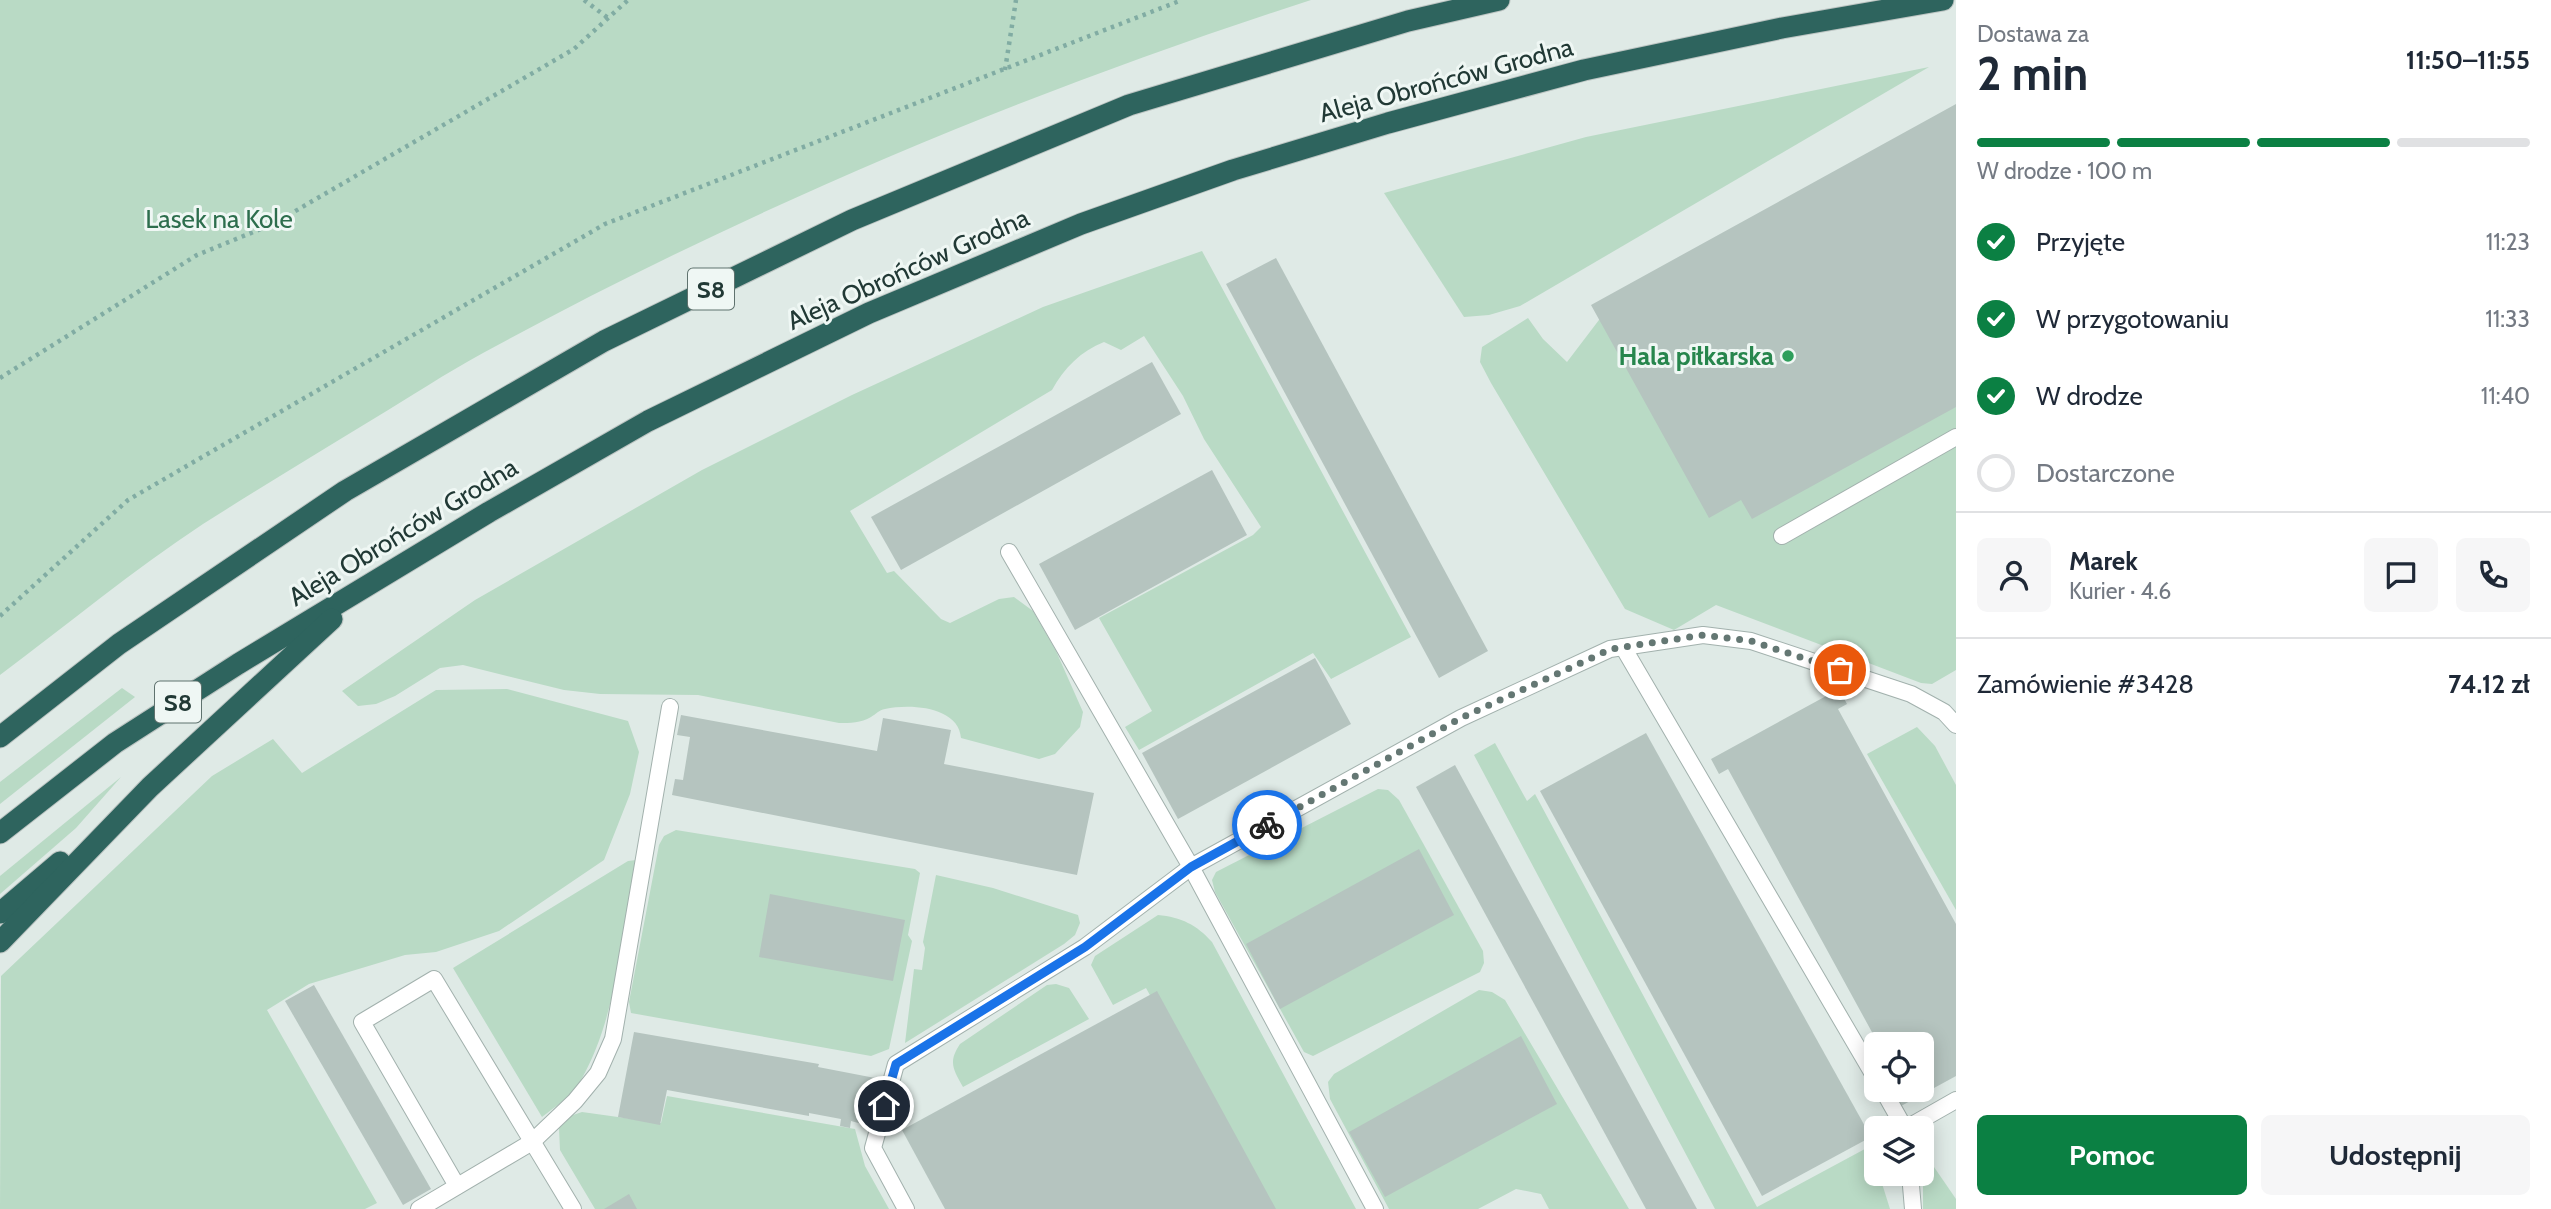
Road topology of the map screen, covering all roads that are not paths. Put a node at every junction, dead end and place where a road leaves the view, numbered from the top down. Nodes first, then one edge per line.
1 (1499, 0) edge
2 (1943, 0) edge
3 (1956, 437) edge
4 (1782, 536) dead end
5 (1009, 552) dead end
6 (366, 588) junction
7 (1623, 647) junction
8 (670, 706) dead end
9 (1956, 725) edge
10 (0, 737) edge
11 (150, 786) junction
12 (0, 833) edge
13 (1191, 867) junction
14 (0, 913) edge
15 (0, 942) edge
16 (1864, 1059) edge
17 (1956, 1100) edge
18 (1928, 1116) edge
19 (532, 1142) junction
20 (457, 1186) junction
21 (1911, 1186) edge
22 (419, 1209) edge
23 (573, 1209) edge
24 (906, 1209) edge
25 (1375, 1209) edge
26 (1913, 1209) edge

1 - 10 highway, S8
2 - 6 highway, Aleja Obrońców Grodna / S8
3 - 4 lane
5 - 13 lane
6 - 11 highway
6 - 12 highway, Aleja Obrońców Grodna / S8
7 - 9 lane
7 - 13 lane
7 - 16 lane
8 - 19 lane
11 - 14 highway
11 - 15 highway
13 - 24 lane
13 - 25 lane
17 - 18 lane
19 - 20 lane
19 - 20 lane
19 - 23 lane
20 - 22 lane
21 - 26 lane

